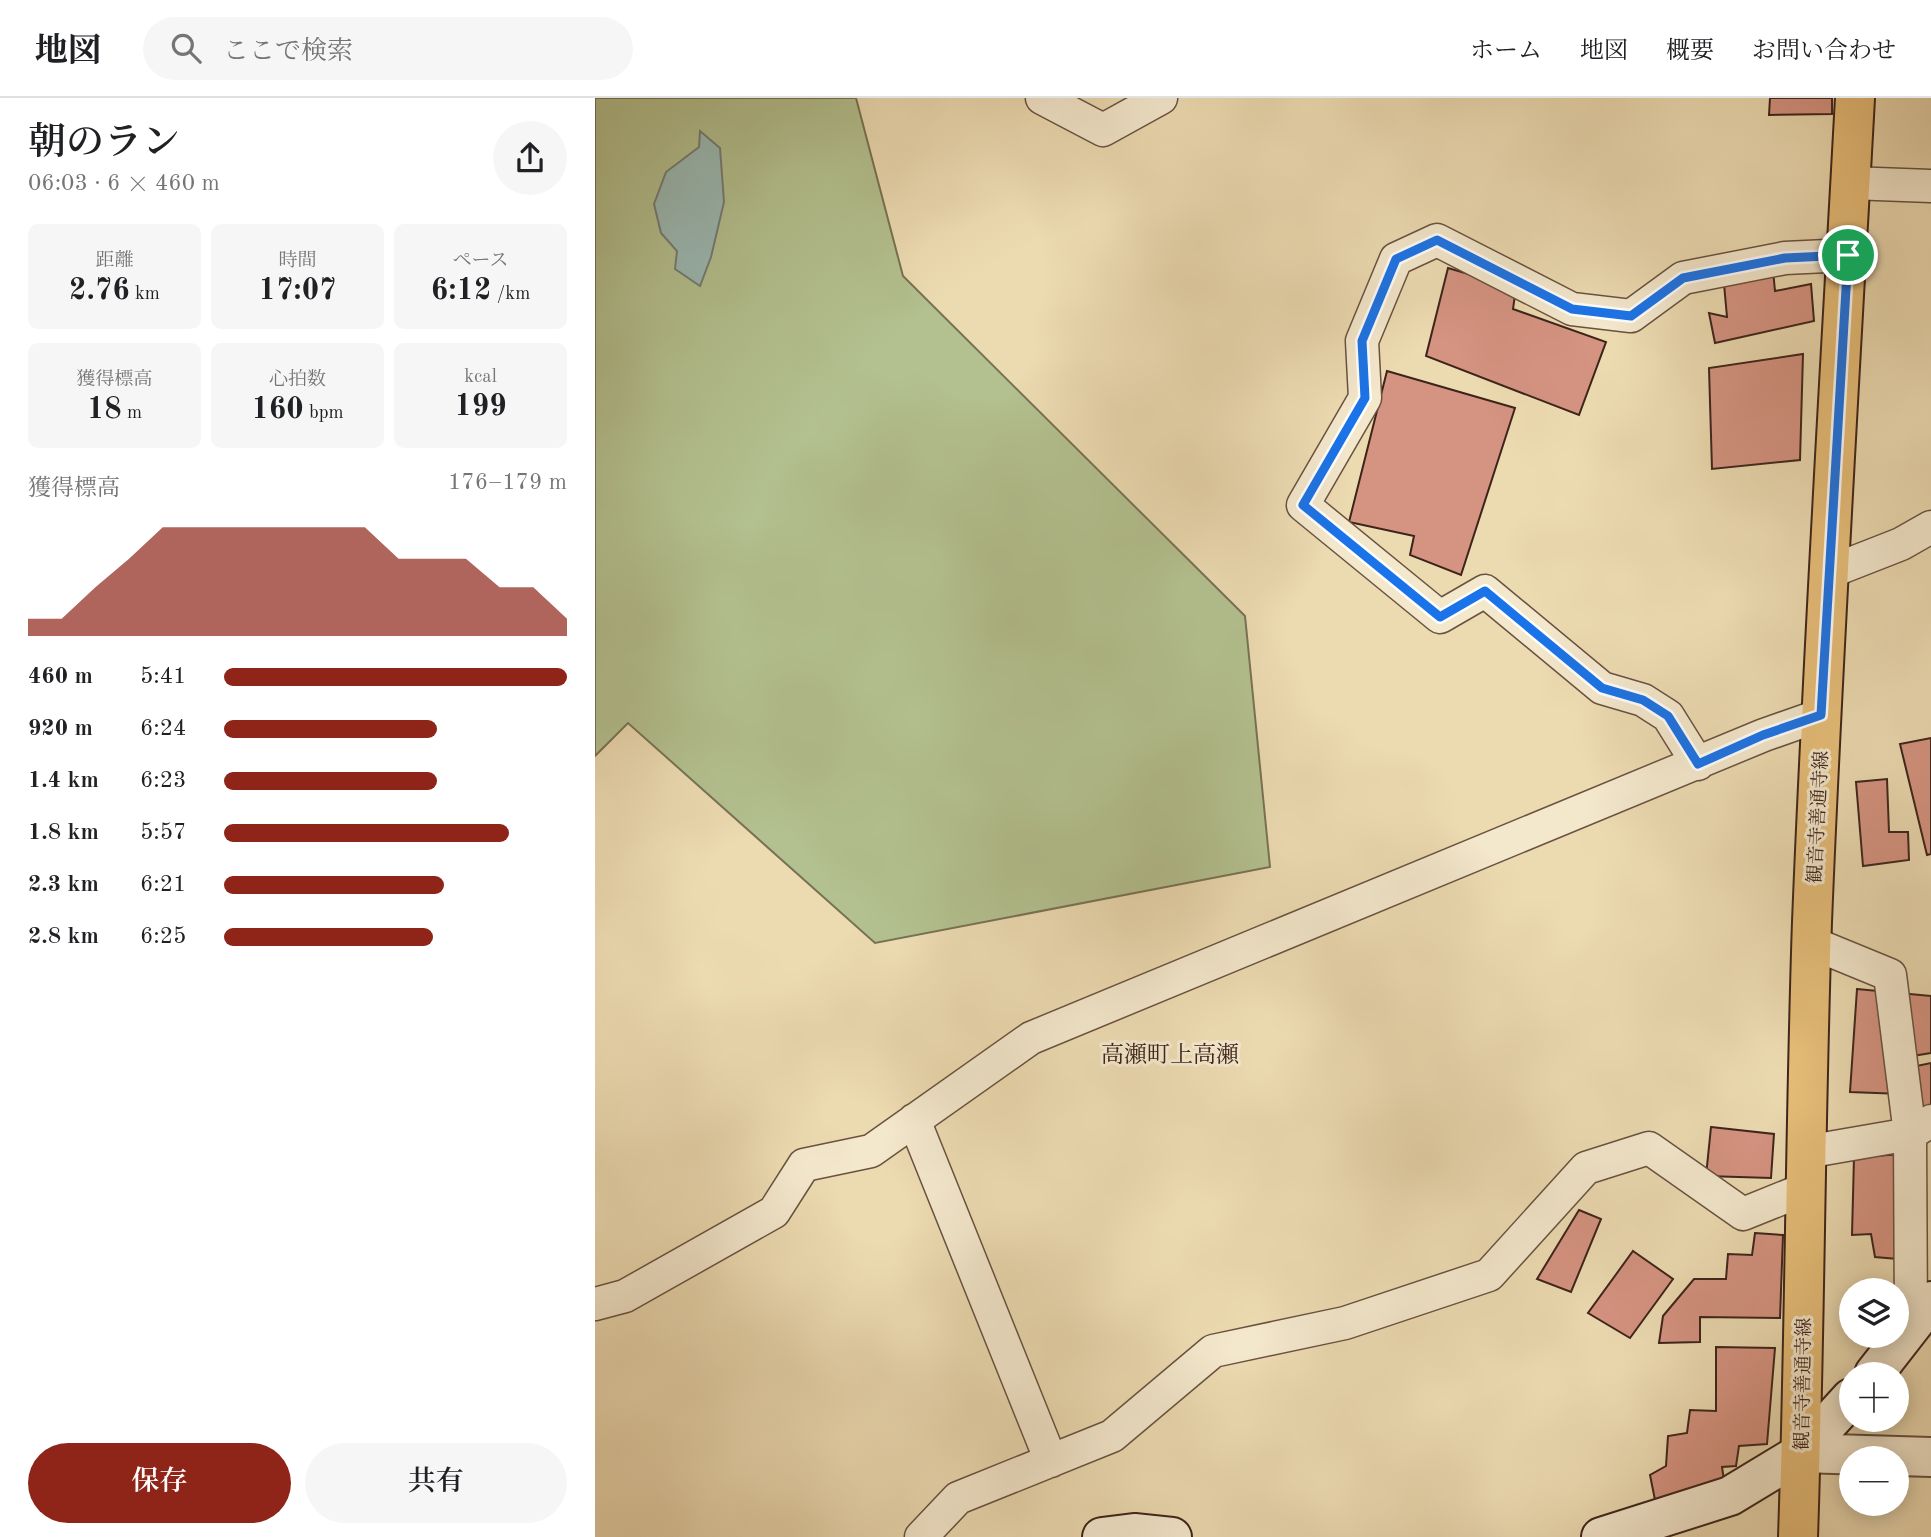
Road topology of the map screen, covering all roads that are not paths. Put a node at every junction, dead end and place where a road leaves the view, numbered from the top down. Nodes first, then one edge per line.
1 (1042, 98) edge
2 (1161, 98) edge
3 (1855, 98) edge
4 (1850, 183) junction
5 (1931, 186) edge
6 (1848, 255) junction
7 (1931, 527) edge
8 (1827, 573) junction
9 (1821, 715) junction
10 (1698, 764) junction
11 (1812, 943) junction
12 (914, 1120) junction
13 (1920, 1128) edge
14 (1807, 1152) junction
15 (1805, 1189) junction
16 (595, 1304) edge
17 (1921, 1314) edge
18 (1883, 1362) edge
19 (1839, 1411) edge
20 (1801, 1453) junction
21 (1931, 1457) edge
22 (1051, 1461) junction
23 (921, 1537) edge
24 (1102, 1537) edge
25 (1172, 1537) edge
26 (1601, 1537) edge
27 (1798, 1537) edge

1 - 2 street
3 - 4 main road, 観音寺善通寺線
4 - 5 street
4 - 6 main road, 観音寺善通寺線
6 - 8 main road, 観音寺善通寺線
6 - 10 street
7 - 8 street
8 - 9 main road, 観音寺善通寺線
9 - 10 street
9 - 11 main road, 観音寺善通寺線
10 - 12 street
11 - 13 street
11 - 14 main road, 観音寺善通寺線
12 - 16 street
12 - 22 street
13 - 14 street
13 - 17 street
14 - 15 main road, 観音寺善通寺線
15 - 20 main road, 観音寺善通寺線
15 - 22 street
17 - 18 main road
19 - 20 main road
20 - 21 main road
20 - 26 main road
20 - 27 main road, 観音寺善通寺線
22 - 23 street
24 - 25 main road

